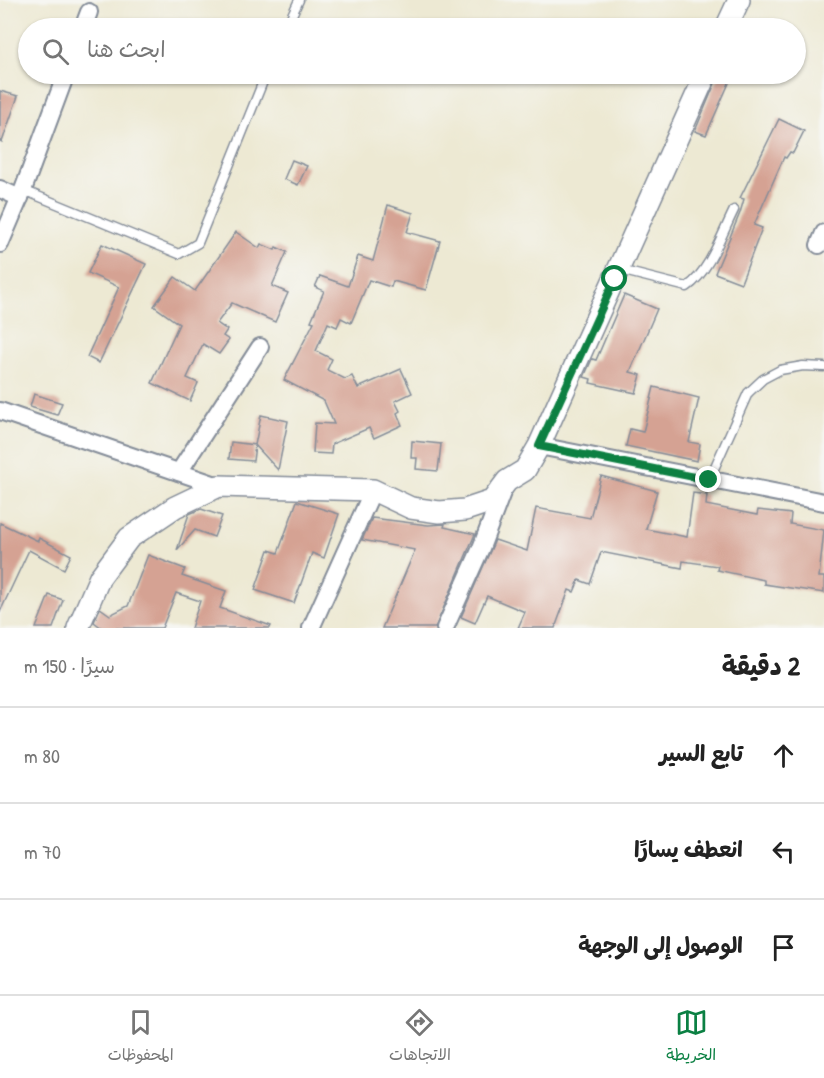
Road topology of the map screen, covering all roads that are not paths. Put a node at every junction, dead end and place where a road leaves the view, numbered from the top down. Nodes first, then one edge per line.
1 (299, 0) edge
2 (739, 0) edge
3 (88, 12) dead end
4 (86, 18) edge
5 (291, 18) edge
6 (731, 18) edge
7 (62, 84) edge
8 (262, 84) edge
9 (702, 84) edge
10 (0, 189) edge
11 (21, 194) junction
12 (734, 210) dead end
13 (0, 244) edge
14 (620, 270) junction
15 (260, 347) dead end
16 (824, 367) edge
17 (0, 411) edge
18 (539, 446) junction
19 (179, 472) junction
20 (709, 480) junction
21 (507, 481) junction
22 (219, 486) junction
23 (373, 490) junction
24 (824, 502) edge
25 (78, 628) edge
26 (311, 628) edge
27 (445, 628) edge

1 - 5 lane
2 - 6 street
3 - 4 street
7 - 11 street
8 - 11 lane
9 - 14 street
10 - 11 street
11 - 13 street
12 - 14 lane
14 - 18 street
15 - 19 street
16 - 20 lane
17 - 19 street
18 - 20 street
18 - 21 street
19 - 22 street
20 - 24 street
21 - 23 street
21 - 27 street
22 - 23 street
22 - 25 street
23 - 26 street

